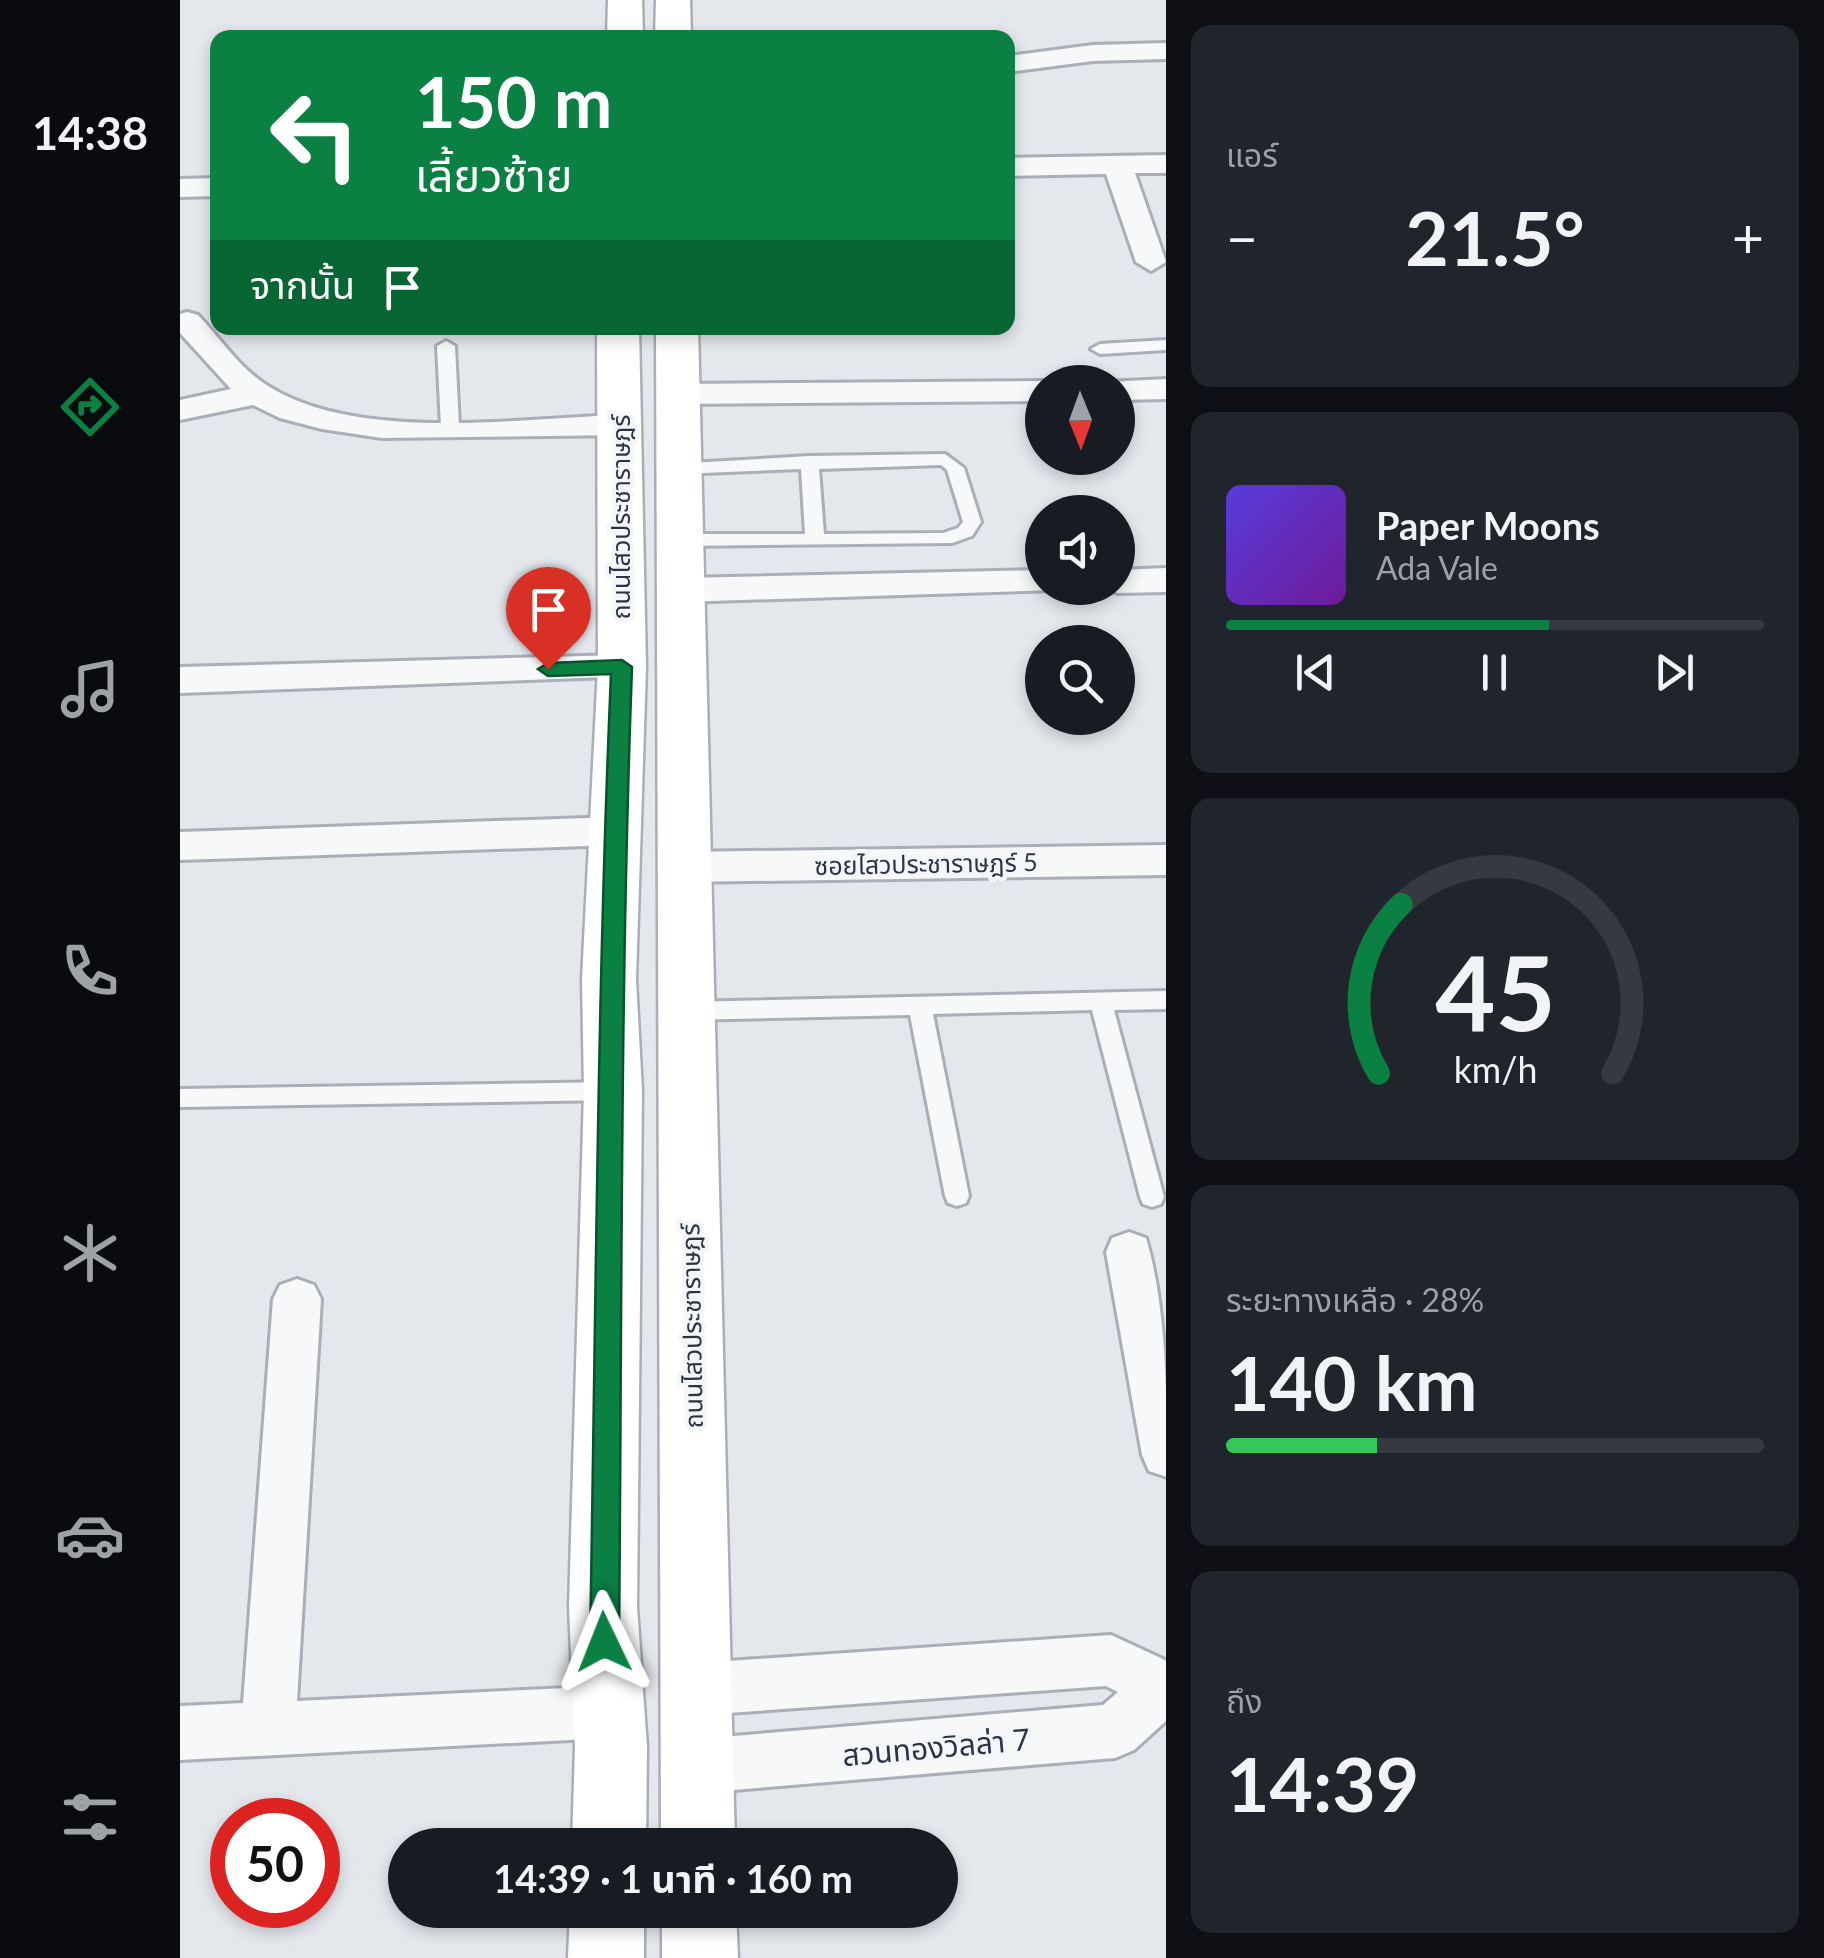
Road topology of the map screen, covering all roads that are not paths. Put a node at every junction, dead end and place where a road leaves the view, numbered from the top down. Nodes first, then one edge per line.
1 (625, 0) edge
2 (673, 0) edge
3 (625, 30) edge
4 (673, 30) edge
5 (1166, 51) edge
6 (1015, 63) edge
7 (1166, 164) edge
8 (1118, 166) junction
9 (1015, 167) edge
10 (210, 186) edge
11 (180, 188) edge
12 (1151, 262) dead end
13 (188, 322) dead end
14 (618, 335) edge
15 (677, 335) edge
16 (1166, 345) edge
17 (446, 346) dead end
18 (1100, 349) dead end
19 (1166, 389) edge
20 (1025, 390) edge
21 (1135, 390) edge
22 (256, 394) junction
23 (678, 394) junction
24 (180, 410) edge
25 (622, 424) junction
26 (450, 427) junction
27 (809, 460) junction
28 (679, 468) junction
29 (815, 541) junction
30 (681, 565) junction
31 (1166, 580) edge
32 (1025, 581) edge
33 (1135, 581) edge
34 (622, 667) junction
35 (180, 680) edge
36 (615, 832) junction
37 (180, 846) edge
38 (1166, 860) edge
39 (685, 867) junction
40 (1166, 1000) edge
41 (1100, 1002) junction
42 (920, 1008) junction
43 (687, 1025) junction
44 (612, 1066) junction
45 (180, 1098) edge
46 (957, 1196) dead end
47 (1152, 1197) dead end
48 (1129, 1252) dead end
49 (296, 1299) dead end
50 (1166, 1455) edge
51 (696, 1677) junction
52 (1163, 1690) edge
53 (609, 1712) junction
54 (268, 1729) junction
55 (180, 1733) edge
56 (697, 1766) junction
57 (609, 1828) edge
58 (698, 1828) edge
59 (607, 1928) edge
60 (700, 1928) edge
61 (606, 1958) edge
62 (700, 1958) edge

1 - 3 main road
2 - 4 main road
5 - 6 street
7 - 8 street
8 - 9 street
8 - 12 street
10 - 11 street
13 - 22 street
14 - 25 main road, ถนนไสวประชาราษฎร์
15 - 23 main road, ถนนไสวประชาราษฎร์
16 - 18 lane
17 - 26 lane
19 - 21 street
20 - 23 street
22 - 24 street
22 - 26 street
23 - 28 main road, ถนนไสวประชาราษฎร์
25 - 26 street
25 - 34 main road, ถนนไสวประชาราษฎร์
27 - 28 lane
27 - 29 lane
27 - 29 lane
28 - 30 main road, ถนนไสวประชาราษฎร์
29 - 30 lane
30 - 32 street
30 - 39 main road, ถนนไสวประชาราษฎร์
31 - 33 street
34 - 35 street
34 - 36 main road, ถนนไสวประชาราษฎร์
36 - 37 street
36 - 44 main road, ถนนไสวประชาราษฎร์
38 - 39 street, ซอยไสวประชาราษฎร์ 5
39 - 43 main road, ถนนไสวประชาราษฎร์
40 - 41 lane
41 - 42 lane
41 - 47 lane
42 - 43 lane
42 - 46 lane
43 - 44 main road
43 - 51 main road, ถนนไสวประชาราษฎร์
44 - 45 lane
44 - 53 main road, ถนนไสวประชาราษฎร์
48 - 50 street
49 - 54 street
51 - 52 street, สวนทองวิลล่า 7
51 - 56 main road, ถนนไสวประชาราษฎร์
52 - 56 street, สวนทองวิลล่า 7
53 - 54 street
53 - 57 main road, ถนนไสวประชาราษฎร์
54 - 55 street
56 - 58 main road, ถนนไสวประชาราษฎร์
59 - 61 main road
60 - 62 main road

